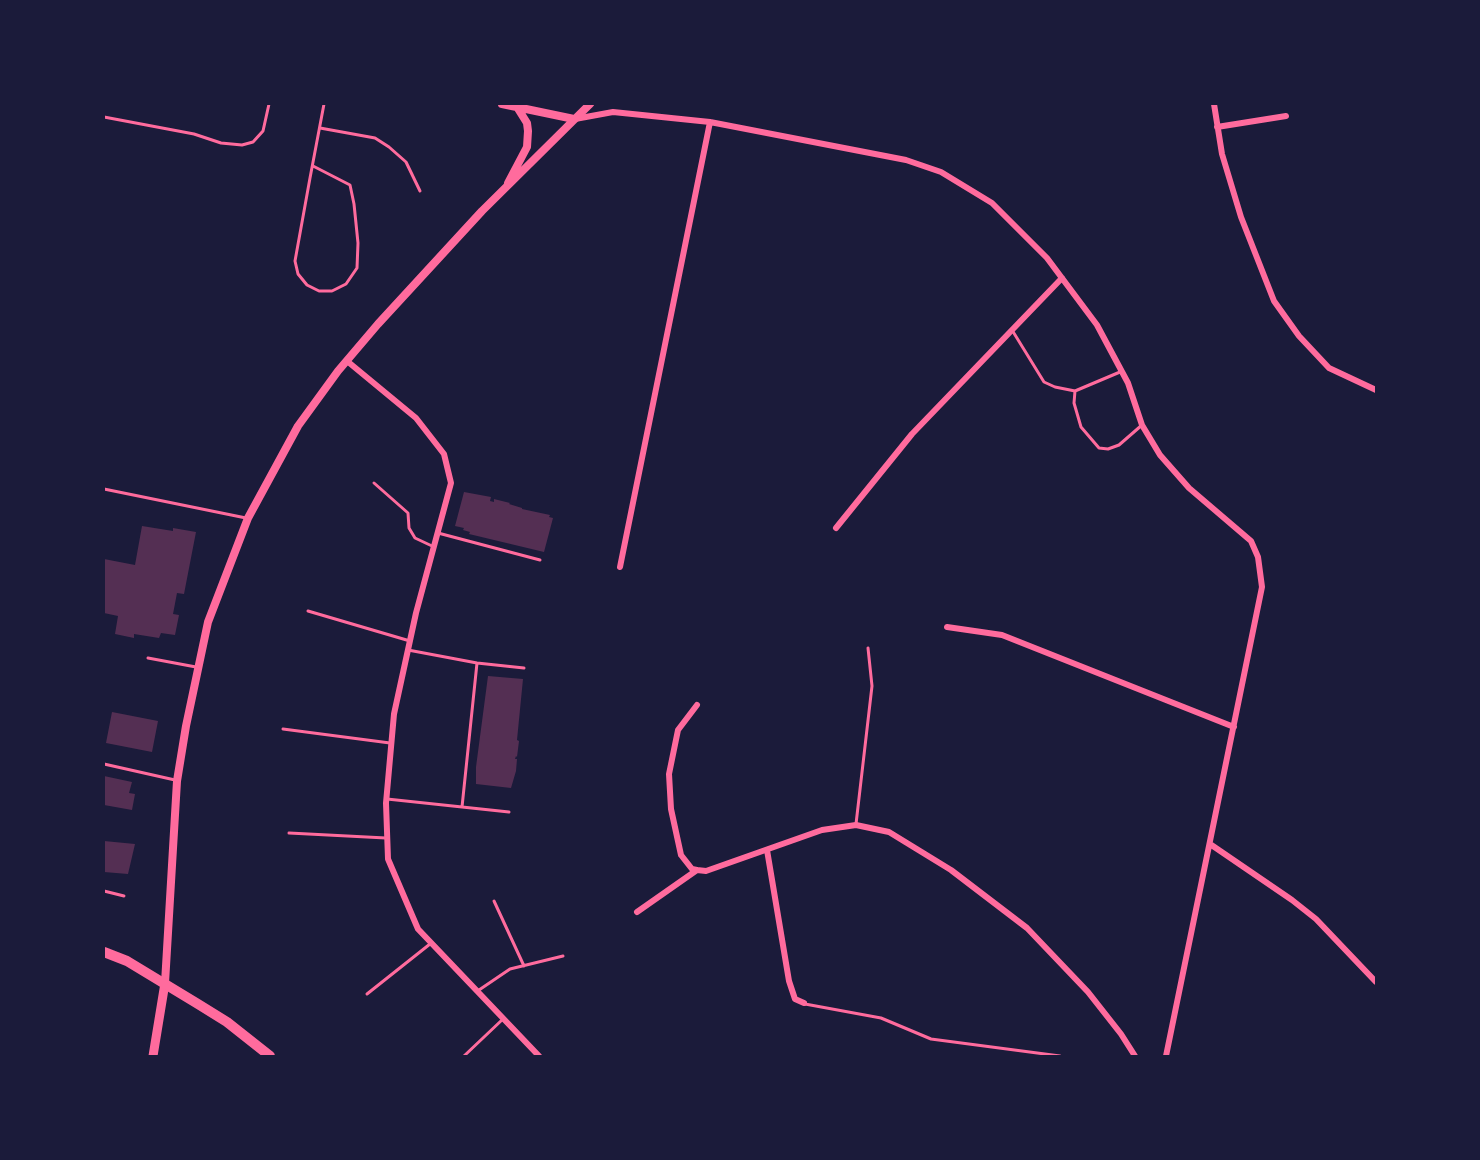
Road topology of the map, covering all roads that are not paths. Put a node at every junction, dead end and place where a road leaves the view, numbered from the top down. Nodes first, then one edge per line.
1 (269, 104) edge
2 (324, 104) edge
3 (502, 104) edge
4 (591, 104) edge
5 (1214, 104) edge
6 (517, 107) junction
7 (1286, 116) dead end
8 (104, 117) edge
9 (574, 119) junction
10 (710, 122) junction
11 (1218, 127) junction
12 (320, 128) junction
13 (313, 166) junction
14 (504, 190) junction
15 (420, 192) dead end
16 (1062, 278) junction
17 (1012, 330) junction
18 (347, 361) junction
19 (1122, 372) junction
20 (1377, 390) edge
21 (1075, 391) junction
22 (1142, 425) junction
23 (374, 483) dead end
24 (104, 489) edge
25 (248, 518) junction
26 (836, 528) dead end
27 (438, 532) junction
28 (434, 547) junction
29 (540, 560) dead end
30 (620, 567) dead end
31 (308, 611) dead end
32 (947, 627) dead end
33 (410, 641) junction
34 (868, 648) dead end
35 (408, 650) junction
36 (148, 658) dead end
37 (477, 663) junction
38 (198, 668) junction
39 (524, 668) dead end
40 (697, 705) dead end
41 (1234, 727) junction
42 (283, 729) dead end
43 (392, 743) junction
44 (104, 764) edge
45 (177, 781) junction
46 (387, 800) junction
47 (462, 807) junction
48 (509, 813) dead end
49 (856, 825) junction
50 (289, 833) dead end
51 (388, 838) junction
52 (1210, 843) junction
53 (767, 850) junction
54 (697, 870) junction
55 (104, 891) edge
56 (124, 896) dead end
57 (494, 901) dead end
58 (637, 912) dead end
59 (432, 943) junction
60 (104, 952) edge
61 (563, 956) dead end
62 (524, 966) junction
63 (1377, 982) edge
64 (165, 983) junction
65 (477, 991) junction
66 (367, 994) dead end
67 (804, 1003) joint
68 (503, 1019) junction
69 (153, 1056) edge
70 (270, 1056) edge
71 (464, 1056) edge
72 (539, 1056) edge
73 (1060, 1056) edge
74 (1135, 1056) edge
75 (1166, 1056) edge

1 - 8 lane
2 - 12 lane
3 - 6 street
4 - 9 street
5 - 11 street
6 - 9 street
6 - 14 street
7 - 11 street
9 - 10 street
9 - 14 street
10 - 16 street
10 - 30 street
11 - 20 street
12 - 13 lane
12 - 15 lane
13 - 13 lane
14 - 18 street
16 - 17 street
16 - 19 street
17 - 21 lane
17 - 26 street
18 - 25 street
18 - 27 street
19 - 21 lane
19 - 22 street
21 - 22 lane
22 - 41 street
23 - 28 lane
24 - 25 lane
25 - 38 street
27 - 28 street
27 - 29 lane
28 - 33 street
31 - 33 lane
32 - 41 street
33 - 35 street
34 - 49 lane
35 - 37 lane
35 - 43 street
36 - 38 lane
37 - 39 lane
37 - 47 lane
38 - 45 street
40 - 54 street
41 - 52 street
42 - 43 lane
43 - 46 street
44 - 45 lane
45 - 64 street
46 - 47 lane
46 - 51 street
47 - 48 lane
49 - 53 street
49 - 74 street
50 - 51 lane
51 - 59 street
52 - 63 street
52 - 75 street
53 - 54 street
53 - 67 street
54 - 58 street
55 - 56 lane
57 - 62 lane
59 - 65 street
59 - 66 lane
60 - 64 main road
61 - 62 lane
62 - 65 lane
64 - 69 main road
64 - 70 main road
65 - 68 street
67 - 73 lane
68 - 71 lane
68 - 72 street

